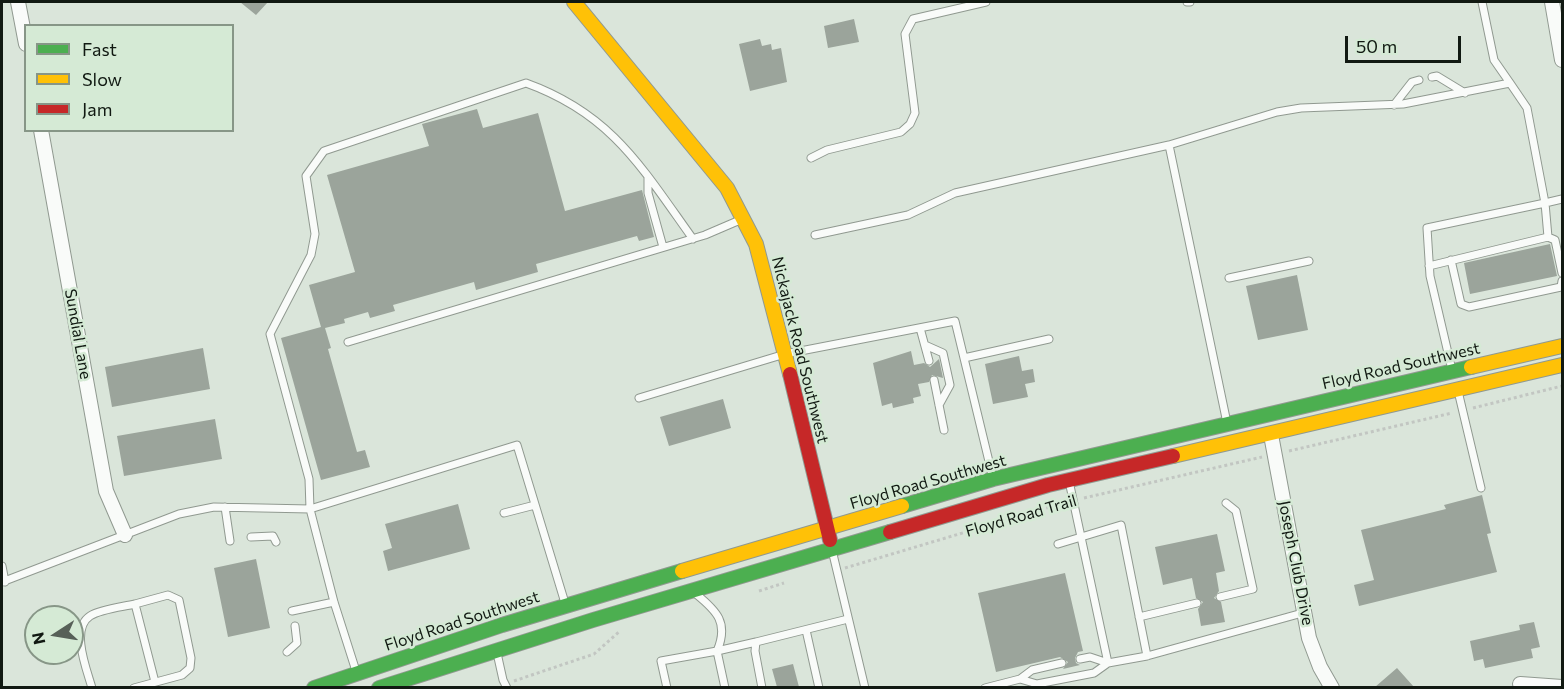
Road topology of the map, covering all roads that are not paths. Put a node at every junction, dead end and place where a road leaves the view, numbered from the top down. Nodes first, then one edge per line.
1 (18, 2) edge
2 (574, 2) edge
3 (986, 2) edge
4 (1482, 2) edge
5 (1552, 2) edge
6 (24, 34) edge
7 (1563, 60) edge
8 (1432, 77) dead end
9 (1419, 80) dead end
10 (1510, 83) junction
11 (1465, 93) junction
12 (1394, 105) junction
13 (41, 132) edge
14 (1169, 145) junction
15 (811, 158) dead end
16 (648, 176) junction
17 (1563, 199) edge
18 (1545, 203) junction
19 (743, 219) junction
20 (815, 235) dead end
21 (1548, 237) junction
22 (693, 239) junction
23 (663, 247) junction
24 (1451, 260) junction
25 (1309, 261) dead end
26 (1430, 266) junction
27 (1563, 273) edge
28 (1229, 278) dead end
29 (1563, 281) edge
30 (920, 327) junction
31 (1049, 339) dead end
32 (348, 342) dead end
33 (925, 345) junction
34 (1563, 346) edge
35 (785, 354) junction
36 (964, 358) junction
37 (929, 361) dead end
38 (1563, 365) edge
39 (1452, 371) junction
40 (934, 381) dead end
41 (1458, 390) junction
42 (639, 398) dead end
43 (939, 405) junction
44 (1227, 423) junction
45 (944, 430) dead end
46 (1271, 435) junction
47 (993, 479) junction
48 (1068, 481) junction
49 (1481, 488) dead end
50 (1226, 502) dead end
51 (535, 506) junction
52 (225, 507) junction
53 (310, 509) junction
54 (504, 513) dead end
55 (827, 528) junction
56 (125, 535) junction
57 (1080, 536) junction
58 (251, 537) dead end
59 (230, 541) dead end
60 (276, 542) dead end
61 (1058, 544) dead end
62 (832, 549) junction
63 (2, 566) edge
64 (3, 582) edge
65 (692, 590) junction
66 (1220, 597) dead end
67 (334, 602) junction
68 (1197, 603) dead end
69 (135, 604) junction
70 (566, 606) junction
71 (292, 611) dead end
72 (1306, 612) junction
73 (1139, 617) junction
74 (848, 619) junction
75 (295, 626) dead end
76 (806, 630) junction
77 (756, 642) junction
78 (497, 650) junction
79 (717, 651) junction
80 (288, 652) dead end
81 (1147, 656) junction
82 (1080, 659) dead end
83 (1062, 663) dead end
84 (1108, 663) junction
85 (1020, 679) junction
86 (358, 681) edge
87 (155, 682) junction
88 (1520, 684) dead end
89 (506, 686) edge
90 (92, 687) edge
91 (134, 687) edge
92 (314, 687) edge
93 (378, 687) edge
94 (667, 687) edge
95 (725, 687) edge
96 (762, 687) edge
97 (819, 687) edge
98 (865, 687) edge
99 (985, 687) edge
100 (1332, 687) edge
101 (1563, 687) edge

1 - 6 street
2 - 19 main road, Nickajack Road Southwest
3 - 15 lane
4 - 10 lane
5 - 7 street
8 - 11 lane
9 - 12 lane
10 - 11 lane
10 - 18 lane
11 - 12 lane
12 - 14 lane
13 - 56 street, Sundial Lane
14 - 20 lane
14 - 44 lane
16 - 22 lane
16 - 23 lane
16 - 53 lane
17 - 18 lane
18 - 21 lane
18 - 26 lane
19 - 22 lane
19 - 35 main road, Nickajack Road Southwest
21 - 24 lane
21 - 27 lane
22 - 23 lane
23 - 32 lane
24 - 26 lane
24 - 29 lane
25 - 28 lane
26 - 39 lane
30 - 33 lane
30 - 35 lane
30 - 36 lane
31 - 36 lane
33 - 37 lane
33 - 43 lane
34 - 39 main road, Floyd Road Southwest
35 - 42 lane
35 - 55 main road, Nickajack Road Southwest
36 - 47 lane
38 - 41 main road
39 - 44 main road, Floyd Road Southwest
40 - 43 lane
41 - 46 main road
41 - 49 lane
43 - 45 lane
44 - 47 main road, Floyd Road Southwest
46 - 48 main road
46 - 72 street, Joseph Club Drive
47 - 55 main road, Floyd Road Southwest
48 - 57 lane
48 - 62 main road
50 - 66 lane
51 - 53 lane
51 - 54 lane
51 - 70 lane
52 - 53 lane
52 - 56 lane
52 - 59 lane
53 - 67 lane
55 - 62 main road, Nickajack Road Southwest
55 - 70 main road, Floyd Road Southwest
56 - 64 lane
57 - 61 lane
57 - 73 lane
57 - 84 lane
58 - 60 lane
62 - 65 main road
62 - 74 lane
63 - 64 lane
65 - 78 main road
65 - 79 lane
67 - 71 lane
67 - 86 lane
68 - 73 lane
69 - 87 lane
69 - 87 lane
69 - 90 lane
70 - 86 main road, Floyd Road Southwest
72 - 81 lane
72 - 100 street, Joseph Club Drive
73 - 81 lane
74 - 76 lane
74 - 98 lane
75 - 80 lane
76 - 77 lane
76 - 97 lane
77 - 79 lane
77 - 96 lane
78 - 89 lane
78 - 93 main road
79 - 94 lane
79 - 95 lane
81 - 84 lane
82 - 84 lane
83 - 85 lane
84 - 85 lane
85 - 99 lane
86 - 92 main road, Floyd Road Southwest
87 - 91 lane
88 - 101 street

